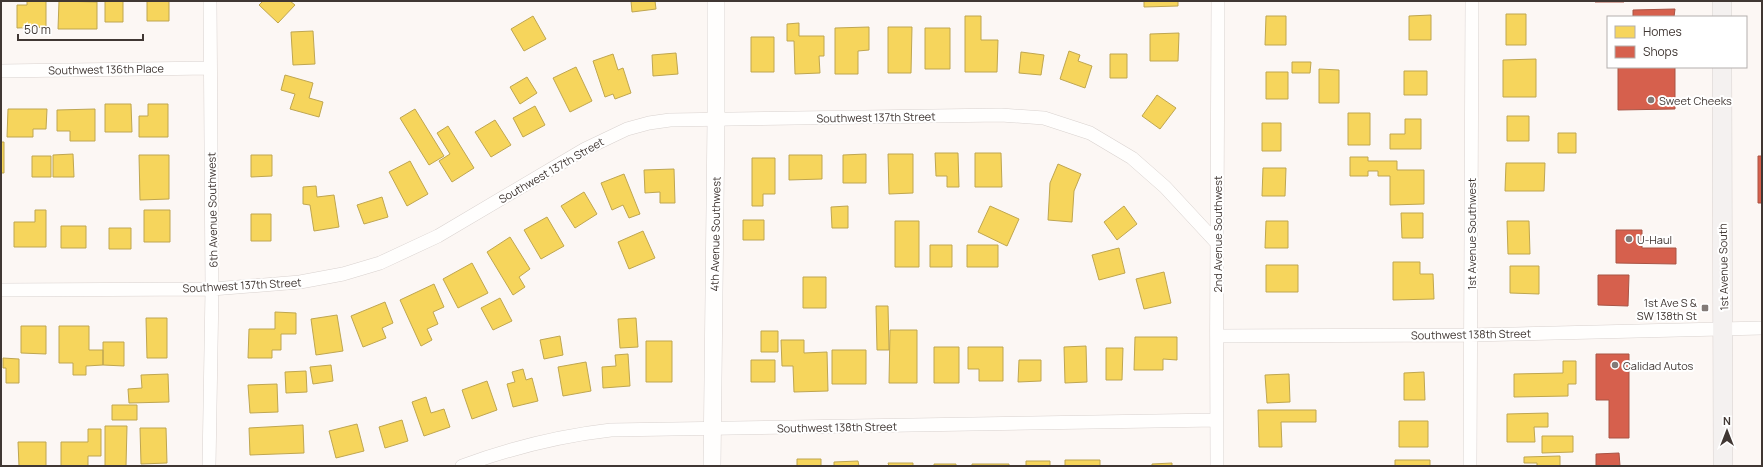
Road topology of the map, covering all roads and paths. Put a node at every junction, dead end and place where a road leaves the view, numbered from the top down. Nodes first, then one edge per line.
1 (210, 1) edge
2 (716, 1) edge
3 (1218, 1) edge
4 (1472, 1) edge
5 (1722, 1) edge
6 (1722, 16) edge
7 (210, 68) junction
8 (1722, 68) edge
9 (1, 71) edge
10 (716, 120) junction
11 (1216, 242) junction
12 (212, 289) junction
13 (1, 290) edge
14 (1762, 328) edge
15 (1724, 329) junction
16 (1470, 335) junction
17 (1218, 336) junction
18 (1217, 420) junction
19 (712, 429) junction
20 (209, 466) edge
21 (462, 466) edge
22 (712, 466) edge
23 (1217, 466) edge
24 (1470, 466) edge
25 (1723, 466) edge

1 - 7 street, 6th Avenue Southwest
2 - 10 street, 4th Avenue Southwest
3 - 11 street, 2nd Avenue Southwest
4 - 16 street, 1st Avenue Southwest
5 - 6 main road
7 - 9 street, Southwest 136th Place
7 - 12 street, 6th Avenue Southwest
8 - 15 main road, 1st Avenue South
10 - 11 street, Southwest 137th Street
10 - 12 street, Southwest 137th Street
10 - 19 street, 4th Avenue Southwest
11 - 17 street, 2nd Avenue Southwest
12 - 13 street, Southwest 137th Street
12 - 20 street, 6th Avenue Southwest
14 - 15 street, Southwest 138th Street
15 - 16 street, Southwest 138th Street
15 - 25 main road, 1st Avenue South
16 - 17 street, Southwest 138th Street
16 - 24 street, 1st Avenue Southwest
17 - 18 street, 2nd Avenue Southwest
18 - 19 street, Southwest 138th Street
18 - 23 street, 2nd Avenue Southwest
19 - 21 street, Southwest 138th Street
19 - 22 street, 4th Avenue Southwest

